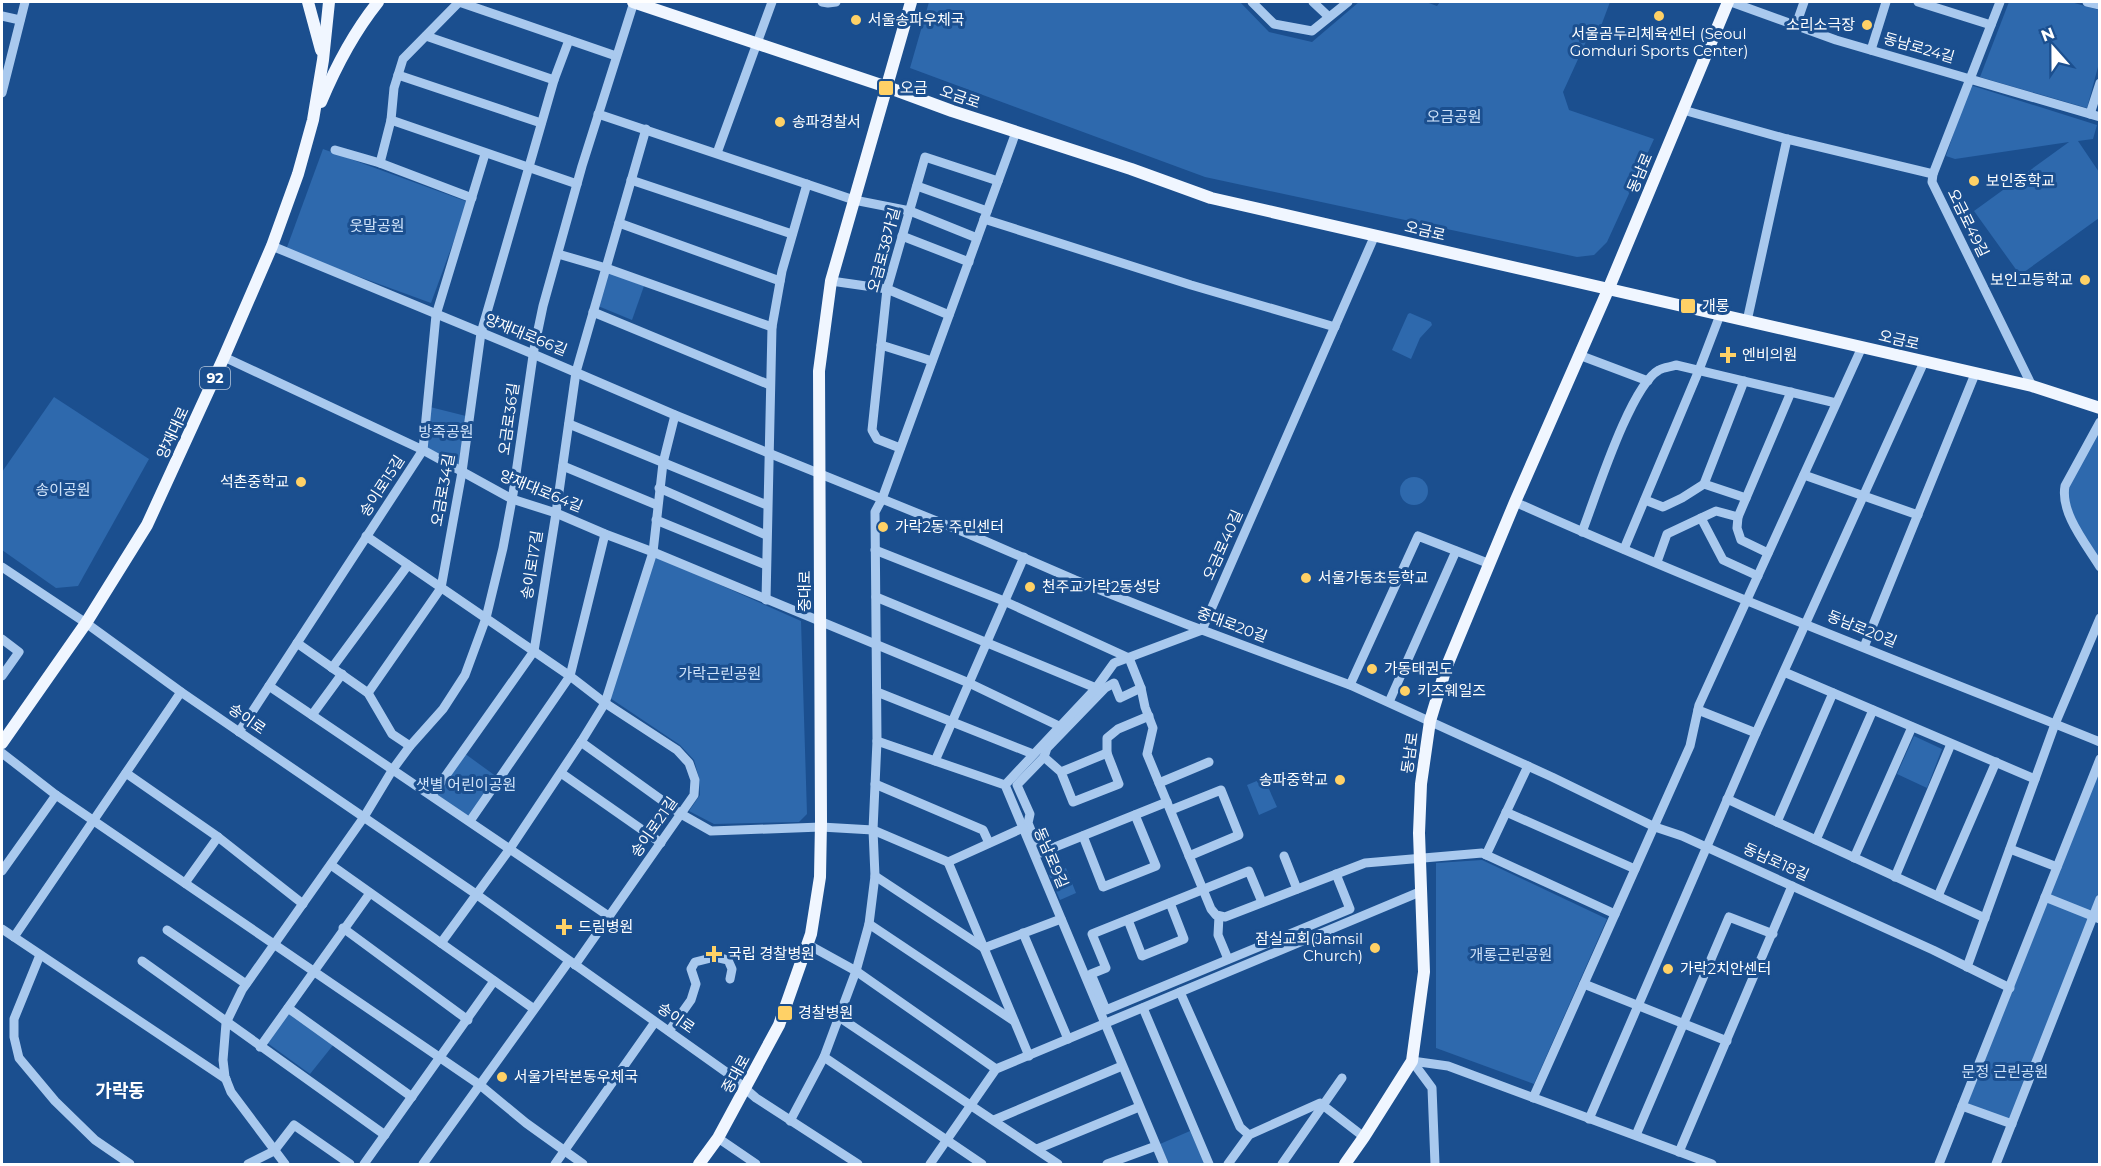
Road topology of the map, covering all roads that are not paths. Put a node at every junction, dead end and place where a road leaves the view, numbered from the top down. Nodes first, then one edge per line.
1 (25, 2) edge
2 (308, 2) edge
3 (329, 2) edge
4 (378, 2) edge
5 (459, 2) edge
6 (634, 2) edge
7 (772, 2) edge
8 (822, 2) edge
9 (836, 2) edge
10 (911, 2) edge
11 (1252, 2) edge
12 (1313, 2) edge
13 (1348, 2) edge
14 (1730, 2) edge
15 (1804, 2) edge
16 (1886, 2) edge
17 (1918, 2) edge
18 (2000, 2) edge
19 (2087, 2) edge
20 (2100, 5) edge
21 (2, 16) edge
22 (1329, 17) junction
23 (20, 20) junction
24 (1796, 25) junction
25 (1991, 25) junction
26 (426, 36) junction
27 (569, 40) junction
28 (756, 43) junction
29 (1870, 50) junction
30 (616, 56) junction
31 (323, 60) junction
32 (398, 75) junction
33 (1969, 79) junction
34 (554, 80) junction
35 (2100, 84) edge
36 (887, 87) junction
37 (2, 93) edge
38 (1683, 110) junction
39 (598, 114) junction
40 (2095, 116) edge
41 (313, 120) junction
42 (391, 120) junction
43 (541, 123) junction
44 (646, 129) junction
45 (1016, 132) junction
46 (1787, 139) junction
47 (335, 150) dead end
48 (717, 153) junction
49 (485, 154) junction
50 (380, 164) junction
51 (528, 168) junction
52 (1933, 174) junction
53 (631, 180) junction
54 (998, 182) junction
55 (577, 184) junction
56 (807, 184) junction
57 (917, 186) junction
58 (472, 198) junction
59 (854, 200) junction
60 (910, 211) junction
61 (986, 215) junction
62 (619, 223) junction
63 (792, 234) junction
64 (1374, 235) junction
65 (902, 236) junction
66 (977, 238) junction
67 (272, 246) junction
68 (558, 254) junction
69 (969, 262) junction
70 (606, 268) junction
71 (831, 280) junction
72 (780, 281) junction
73 (887, 289) junction
74 (1608, 290) junction
75 (593, 312) junction
76 (436, 315) junction
77 (949, 315) junction
78 (1720, 315) junction
79 (1748, 321) junction
80 (771, 327) junction
81 (1335, 327) junction
82 (481, 333) junction
83 (881, 345) junction
84 (1862, 347) junction
85 (533, 354) junction
86 (1579, 355) junction
87 (224, 357) junction
88 (932, 361) junction
89 (1924, 362) junction
90 (1699, 370) junction
91 (576, 372) junction
92 (1975, 374) junction
93 (1648, 381) junction
94 (1744, 381) junction
95 (770, 385) junction
96 (2032, 386) junction
97 (1791, 392) junction
98 (1836, 403) junction
99 (2100, 408) edge
100 (675, 415) junction
101 (2100, 422) edge
102 (569, 424) junction
103 (900, 448) junction
104 (423, 450) junction
105 (768, 452) junction
106 (663, 463) junction
107 (563, 466) junction
108 (462, 472) junction
109 (820, 473) junction
110 (1804, 475) junction
111 (1704, 484) junction
112 (659, 488) junction
113 (1864, 496) junction
114 (1746, 498) junction
115 (512, 499) junction
116 (882, 499) junction
117 (1645, 500) junction
118 (1515, 502) junction
119 (657, 505) junction
120 (767, 505) junction
121 (556, 513) junction
122 (1918, 516) junction
123 (1738, 517) junction
124 (1701, 518) junction
125 (656, 520) junction
126 (1582, 532) junction
127 (605, 534) junction
128 (366, 536) junction
129 (766, 536) junction
130 (1624, 549) junction
131 (875, 550) junction
132 (1456, 551) junction
133 (653, 552) junction
134 (1768, 553) junction
135 (1024, 557) junction
136 (1657, 562) junction
137 (1490, 564) junction
138 (408, 565) junction
139 (766, 565) junction
140 (2, 567) edge
141 (2100, 567) edge
142 (1758, 576) junction
143 (441, 588) junction
144 (876, 597) junction
145 (766, 600) junction
146 (1747, 600) junction
147 (1004, 602) junction
148 (486, 618) junction
149 (2100, 618) edge
150 (820, 622) junction
151 (86, 623) junction
152 (1806, 623) junction
153 (1202, 630) junction
154 (2, 639) edge
155 (297, 643) junction
156 (986, 643) junction
157 (877, 645) junction
158 (1864, 647) junction
159 (534, 651) junction
160 (1129, 658) junction
161 (332, 668) junction
162 (1784, 672) junction
163 (342, 674) junction
164 (2, 676) edge
165 (570, 676) junction
166 (969, 683) junction
167 (1350, 685) junction
168 (269, 686) junction
169 (1096, 688) junction
170 (1141, 688) junction
171 (181, 692) junction
172 (877, 692) junction
173 (368, 693) junction
174 (1833, 693) junction
175 (1389, 702) junction
176 (605, 703) junction
177 (1698, 710) junction
178 (1873, 710) junction
179 (312, 716) junction
180 (1149, 716) junction
181 (1430, 721) junction
182 (952, 722) junction
183 (2055, 724) junction
184 (1059, 726) junction
185 (1912, 726) junction
186 (239, 732) junction
187 (1756, 733) junction
188 (877, 741) junction
189 (581, 742) junction
190 (2100, 742) edge
191 (2, 743) edge
192 (1951, 744) junction
193 (410, 746) junction
194 (2, 753) edge
195 (1107, 753) junction
196 (1032, 754) junction
197 (1044, 757) junction
198 (2100, 759) edge
199 (935, 761) junction
200 (1209, 762) dead end
201 (1995, 762) junction
202 (1528, 766) junction
203 (393, 769) junction
204 (1061, 772) junction
205 (126, 773) junction
206 (561, 773) junction
207 (2036, 779) junction
208 (1159, 783) junction
209 (875, 784) junction
210 (1005, 785) junction
211 (56, 795) junction
212 (432, 795) junction
213 (1727, 799) junction
214 (1169, 806) junction
215 (1506, 812) junction
216 (681, 814) junction
217 (1135, 815) junction
218 (364, 817) junction
219 (94, 821) junction
220 (470, 821) junction
221 (1777, 822) junction
222 (821, 827) junction
223 (1655, 827) junction
224 (1023, 828) junction
225 (873, 830) junction
226 (1083, 836) junction
227 (218, 837) junction
228 (1816, 840) junction
229 (661, 843) junction
230 (989, 843) junction
231 (1706, 847) junction
232 (510, 848) junction
233 (2010, 849) junction
234 (1486, 855) junction
235 (1189, 856) junction
236 (1284, 856) dead end
237 (1854, 858) junction
238 (1421, 859) junction
239 (948, 862) junction
240 (331, 865) junction
241 (2057, 867) junction
242 (1635, 869) junction
243 (2, 872) edge
244 (1336, 874) junction
245 (874, 876) junction
246 (1896, 877) junction
247 (184, 883) junction
248 (1792, 886) junction
249 (1203, 889) junction
250 (1297, 889) junction
251 (1422, 891) junction
252 (370, 892) junction
253 (477, 896) junction
254 (1938, 896) junction
255 (2046, 897) junction
256 (2100, 899) edge
257 (1262, 902) junction
258 (1170, 903) junction
259 (303, 904) junction
260 (1615, 914) junction
261 (1219, 916) junction
262 (610, 917) junction
263 (1985, 918) junction
264 (2096, 918) edge
265 (1061, 919) junction
266 (1128, 920) junction
267 (869, 924) junction
268 (343, 928) junction
269 (2, 929) edge
270 (167, 930) dead end
271 (1023, 933) junction
272 (1773, 934) junction
273 (14, 937) junction
274 (441, 943) junction
275 (807, 944) junction
276 (273, 945) junction
277 (984, 948) junction
278 (40, 955) junction
279 (1228, 960) junction
280 (142, 961) dead end
281 (572, 963) junction
282 (1967, 967) junction
283 (856, 971) junction
284 (313, 972) junction
285 (730, 979) dead end
286 (494, 981) junction
287 (246, 984) junction
288 (1584, 984) junction
289 (2010, 988) junction
290 (1180, 992) junction
291 (1638, 1005) junction
292 (288, 1008) junction
293 (1143, 1008) junction
294 (534, 1010) junction
295 (839, 1017) junction
296 (468, 1020) junction
297 (655, 1022) junction
298 (1014, 1022) junction
299 (226, 1023) junction
300 (1684, 1023) junction
301 (1105, 1024) junction
302 (669, 1031) junction
303 (1068, 1039) junction
304 (1726, 1041) junction
305 (260, 1047) junction
306 (1029, 1056) junction
307 (441, 1057) junction
308 (824, 1057) junction
309 (1412, 1061) junction
310 (1122, 1066) junction
311 (996, 1069) junction
312 (1342, 1078) dead end
313 (226, 1079) junction
314 (480, 1085) junction
315 (746, 1089) junction
316 (412, 1097) junction
317 (1533, 1098) junction
318 (971, 1104) junction
319 (1323, 1106) junction
320 (1962, 1106) junction
321 (1139, 1107) junction
322 (1588, 1119) junction
323 (994, 1120) junction
324 (790, 1121) junction
325 (2012, 1124) junction
326 (385, 1135) junction
327 (1249, 1135) junction
328 (1636, 1135) junction
329 (718, 1137) junction
330 (1364, 1137) junction
331 (947, 1140) junction
332 (1156, 1146) junction
333 (1037, 1149) junction
334 (274, 1151) junction
335 (564, 1151) junction
336 (1680, 1152) junction
337 (130, 1164) edge
338 (248, 1164) edge
339 (285, 1164) edge
340 (350, 1164) edge
341 (364, 1164) edge
342 (423, 1164) edge
343 (555, 1164) edge
344 (583, 1164) edge
345 (699, 1164) edge
346 (756, 1164) edge
347 (858, 1164) edge
348 (930, 1164) edge
349 (982, 1164) edge
350 (1059, 1164) edge
351 (1107, 1164) edge
352 (1164, 1164) edge
353 (1209, 1164) edge
354 (1228, 1164) edge
355 (1282, 1164) edge
356 (1345, 1164) edge
357 (1435, 1164) edge
358 (1712, 1164) edge
359 (1939, 1164) edge
360 (1996, 1164) edge

1 - 23 street
2 - 31 main road
3 - 31 main road, 양재대로 / 92
4 - 41 main road
5 - 26 street
5 - 27 street
6 - 28 main road, 오금로
6 - 30 street, 오금로36길
7 - 28 street
8 - 9 street
10 - 36 main road, 중대로
11 - 22 street
12 - 22 street
13 - 22 street
14 - 24 street, 동남로24길
14 - 38 main road, 동남로
15 - 24 street
16 - 29 street
17 - 25 street
18 - 25 street
19 - 20 street
21 - 23 street
23 - 37 street
24 - 29 street, 동남로24길
25 - 33 street
26 - 32 street
26 - 34 street
27 - 30 street
27 - 34 street, 오금로34길
28 - 36 main road, 오금로
28 - 48 street
29 - 33 street, 동남로24길
30 - 39 street, 오금로36길
31 - 41 main road, 양재대로 / 92
32 - 42 street
32 - 43 street
33 - 40 street, 동남로24길
33 - 52 street
34 - 43 street, 오금로34길
35 - 40 street
36 - 45 main road, 오금로
36 - 59 main road, 중대로
38 - 46 street
38 - 74 main road, 동남로
39 - 44 street
39 - 55 street, 오금로36길
41 - 67 main road, 양재대로 / 92
42 - 49 street
42 - 50 street
43 - 51 street, 오금로34길
44 - 48 street
44 - 53 street, 송이로17길
45 - 54 street
45 - 64 main road, 오금로
46 - 52 street
46 - 79 street
47 - 50 street
48 - 56 street
49 - 51 street
49 - 58 street, 송이로15길
50 - 58 street
51 - 55 street
51 - 82 street, 오금로34길
52 - 96 street, 오금로49길
53 - 62 street, 송이로17길
53 - 63 street
54 - 57 street, 오금로38가길
54 - 61 street
55 - 68 street, 오금로36길
56 - 59 street
56 - 63 street
57 - 60 street, 오금로38가길
57 - 61 street
58 - 76 street, 송이로15길
59 - 60 street
59 - 71 main road, 중대로
60 - 65 street, 오금로38가길
60 - 66 street
61 - 66 street
61 - 81 street
62 - 70 street, 송이로17길
62 - 72 street
63 - 72 street
64 - 74 main road, 오금로
64 - 81 street, 오금로40길
65 - 69 street
65 - 73 street, 오금로38가길
66 - 69 street
67 - 76 street, 양재대로66길
67 - 87 main road, 양재대로 / 92
68 - 70 street
68 - 85 street, 오금로36길
69 - 77 street
70 - 75 street, 송이로17길
70 - 80 street
71 - 73 street
71 - 109 main road, 중대로
72 - 80 street
73 - 77 street
73 - 83 street, 오금로38가길
74 - 78 main road, 오금로
74 - 86 main road, 동남로
75 - 91 street, 송이로17길
75 - 95 street
76 - 82 street, 양재대로66길
76 - 104 street, 송이로15길
77 - 88 street
78 - 79 main road, 오금로
78 - 90 street
79 - 84 main road, 오금로
80 - 95 street
81 - 153 street, 오금로40길
82 - 85 street, 양재대로66길
82 - 108 street, 오금로34길
83 - 88 street
83 - 103 street, 오금로38가길
84 - 89 main road, 오금로
84 - 98 street
85 - 91 street, 양재대로66길
85 - 115 street, 오금로36길
86 - 93 street
86 - 118 main road, 동남로
87 - 104 street, 양재대로64길
87 - 151 main road, 양재대로 / 92
88 - 103 street
89 - 92 main road, 오금로
89 - 113 street
90 - 93 street
90 - 94 street
90 - 117 street
91 - 100 street, 양재대로66길
91 - 102 street, 송이로17길
92 - 96 main road, 오금로
92 - 122 street
93 - 126 street
94 - 97 street
94 - 111 street
95 - 105 street
96 - 99 main road, 오금로
97 - 98 street
97 - 114 street
98 - 110 street
100 - 105 street, 양재대로66길
100 - 106 street
101 - 141 street
102 - 106 street
102 - 107 street, 송이로17길
103 - 116 street
104 - 108 street, 양재대로64길
104 - 128 street, 송이로15길
105 - 109 street, 양재대로66길
105 - 120 street
106 - 112 street
106 - 120 street
107 - 119 street
107 - 121 street, 송이로17길
108 - 115 street, 양재대로64길
108 - 143 street, 오금로34길
109 - 116 street, 중대로20길
109 - 150 main road, 중대로
110 - 113 street
110 - 134 street
111 - 114 street
111 - 117 street
112 - 119 street
112 - 129 street
113 - 122 street
113 - 152 street
114 - 123 street
115 - 121 street, 양재대로64길
115 - 148 street, 오금로36길
116 - 131 street
116 - 135 street, 중대로20길
117 - 130 street
118 - 126 street, 동남로20길
118 - 137 main road, 동남로
119 - 125 street
120 - 129 street
121 - 127 street, 양재대로64길
121 - 159 street, 송이로17길
122 - 158 street
123 - 124 street
123 - 134 street
124 - 136 street
124 - 142 street
125 - 133 street
125 - 139 street
126 - 130 street, 동남로20길
127 - 133 street, 양재대로64길
127 - 165 street
128 - 138 street, 송이로21길
128 - 155 street, 송이로15길
129 - 139 street
130 - 136 street, 동남로20길
131 - 144 street
131 - 147 street
132 - 137 street
132 - 167 street
132 - 175 street
133 - 145 street, 양재대로64길
133 - 176 street
134 - 142 street
135 - 147 street
135 - 153 street, 중대로20길
136 - 146 street, 동남로20길
137 - 181 main road, 동남로
138 - 143 street, 송이로21길
138 - 161 street
139 - 145 street
140 - 151 street, 송이로
142 - 146 street
143 - 148 street, 송이로21길
143 - 173 street, 오금로34길
144 - 156 street
144 - 157 street
145 - 150 street, 양재대로64길
146 - 152 street, 동남로20길
146 - 177 street
147 - 156 street
147 - 160 street
148 - 159 street, 송이로21길
148 - 193 street, 오금로36길
149 - 183 street
150 - 157 street, 양재대로64길
150 - 222 main road, 중대로
151 - 171 street, 송이로
151 - 191 main road, 양재대로 / 92
152 - 158 street, 동남로20길
152 - 162 street
153 - 160 street
153 - 167 street, 중대로20길
154 - 164 street
155 - 161 street
155 - 168 street, 송이로15길
156 - 166 street
156 - 169 street
157 - 166 street, 양재대로64길
157 - 172 street
158 - 183 street, 동남로20길
159 - 165 street, 송이로21길
159 - 212 street, 송이로17길
160 - 169 street
160 - 170 street
161 - 163 street
162 - 174 street
162 - 187 street
163 - 173 street
163 - 179 street
165 - 176 street, 송이로21길
165 - 220 street
166 - 182 street
166 - 184 street, 양재대로64길
167 - 175 street, 중대로20길
168 - 179 street
168 - 186 street, 송이로15길
169 - 184 street
170 - 180 street
170 - 197 street
171 - 186 street, 송이로
171 - 205 street
172 - 182 street
172 - 188 street
173 - 193 street
174 - 178 street
174 - 221 street
175 - 181 street, 중대로20길
176 - 189 street
176 - 216 street, 송이로21길
177 - 187 street
177 - 223 street
178 - 185 street
178 - 228 street
179 - 203 street
180 - 195 street
180 - 208 street
181 - 202 street, 동남로18길
181 - 238 main road, 동남로
182 - 196 street
182 - 199 street
183 - 190 street, 동남로20길
183 - 207 street
184 - 196 street
185 - 192 street
185 - 237 street
186 - 218 street, 송이로
187 - 213 street
188 - 199 street
188 - 209 street
189 - 206 street
189 - 216 street
192 - 201 street
192 - 246 street
193 - 203 street, 오금로36길
194 - 211 street
195 - 204 street
195 - 204 street
196 - 210 street
197 - 204 street
197 - 226 street
198 - 241 street
199 - 210 street
200 - 208 street
201 - 207 street
201 - 254 street
202 - 215 street
202 - 223 street, 동남로18길
203 - 212 street
203 - 218 street, 오금로36길
205 - 219 street
205 - 227 street
206 - 229 street
206 - 232 street
207 - 233 street
208 - 214 street
209 - 225 street
209 - 230 street
210 - 224 street, 동남로9길
211 - 219 street
211 - 243 street
212 - 220 street
213 - 221 street
213 - 231 street
214 - 217 street
214 - 235 street
214 - 235 street
215 - 234 street
215 - 242 street
216 - 222 street
216 - 229 street, 송이로21길
217 - 226 street
217 - 226 street
218 - 240 street, 오금로36길
218 - 253 street, 송이로
219 - 247 street
219 - 273 street
220 - 232 street
221 - 228 street
222 - 225 street
222 - 275 main road, 중대로
223 - 231 street, 동남로18길
223 - 242 street
224 - 230 street
224 - 265 street, 동남로9길
225 - 239 street
225 - 245 street
227 - 247 street
227 - 259 street
228 - 237 street
229 - 262 street, 송이로21길
230 - 239 street
231 - 248 street, 동남로18길
231 - 291 street
232 - 253 street
232 - 262 street
233 - 241 street
233 - 263 street
234 - 238 street
234 - 260 street
235 - 249 street
236 - 250 street
237 - 246 street
238 - 244 street
238 - 251 main road, 동남로
239 - 277 street
240 - 252 street
240 - 259 street, 오금로36길
241 - 255 street
242 - 260 street
244 - 250 street
244 - 279 street
245 - 267 street
245 - 277 street
246 - 254 street
247 - 276 street
248 - 272 street
248 - 282 street, 동남로18길
249 - 257 street
249 - 258 street
249 - 261 street
250 - 257 street
251 - 290 street
251 - 309 main road, 동남로
252 - 268 street
252 - 274 street
253 - 274 street
253 - 281 street, 송이로
254 - 263 street
255 - 264 street
255 - 289 street
256 - 264 street
257 - 261 street
258 - 266 street
258 - 266 street
259 - 276 street, 오금로36길
260 - 288 street
261 - 279 street
262 - 281 street, 송이로21길
263 - 282 street
264 - 325 street
265 - 271 street
265 - 301 street, 동남로9길
266 - 279 street
267 - 283 street
267 - 298 street
268 - 284 street
268 - 296 street
269 - 273 street
270 - 287 street
271 - 277 street
271 - 303 street
272 - 300 street
272 - 304 street
273 - 278 street
274 - 286 street
275 - 283 street
275 - 315 main road, 중대로
276 - 284 street
276 - 287 street, 오금로36길
277 - 298 street
278 - 313 street
278 - 337 street
280 - 299 street
281 - 294 street, 송이로21길
281 - 297 street, 송이로
282 - 289 street, 동남로18길
283 - 295 street
283 - 311 street
284 - 292 street
284 - 307 street
285 - 302 street
286 - 294 street
286 - 296 street
287 - 299 street, 오금로36길
288 - 291 street
288 - 317 street
289 - 320 street
290 - 293 street
290 - 327 street
291 - 300 street
291 - 322 street
292 - 305 street
292 - 316 street
293 - 301 street
293 - 353 street
294 - 314 street, 송이로21길
295 - 308 street
295 - 318 street
296 - 307 street
297 - 302 street, 송이로
297 - 335 street
298 - 306 street
299 - 305 street
299 - 313 street
300 - 304 street
300 - 328 street
301 - 303 street
301 - 310 street, 동남로9길
302 - 315 street, 송이로
303 - 306 street
304 - 336 street
305 - 326 street
306 - 311 street
307 - 314 street
307 - 316 street
308 - 324 street
308 - 331 street
309 - 317 street
309 - 330 main road, 동남로
309 - 357 street
310 - 321 street, 동남로9길
310 - 323 street
311 - 318 street
312 - 319 street
313 - 334 street
314 - 335 street
314 - 342 street, 송이로21길
315 - 324 street, 송이로
315 - 329 main road, 중대로
316 - 326 street
317 - 322 street
318 - 323 street
318 - 331 street
319 - 327 street
319 - 330 street
319 - 355 street
320 - 325 street
320 - 359 street
321 - 332 street, 동남로9길
321 - 333 street
322 - 328 street
323 - 333 street
324 - 347 street, 송이로
325 - 360 street
326 - 341 street
327 - 354 street
328 - 336 street
329 - 345 main road, 중대로
329 - 346 street
330 - 356 main road, 동남로
331 - 348 street
331 - 349 street
332 - 351 street
332 - 352 street, 동남로9길
333 - 350 street
334 - 338 street
334 - 339 street
334 - 340 street
335 - 343 street
335 - 344 street
336 - 358 street

